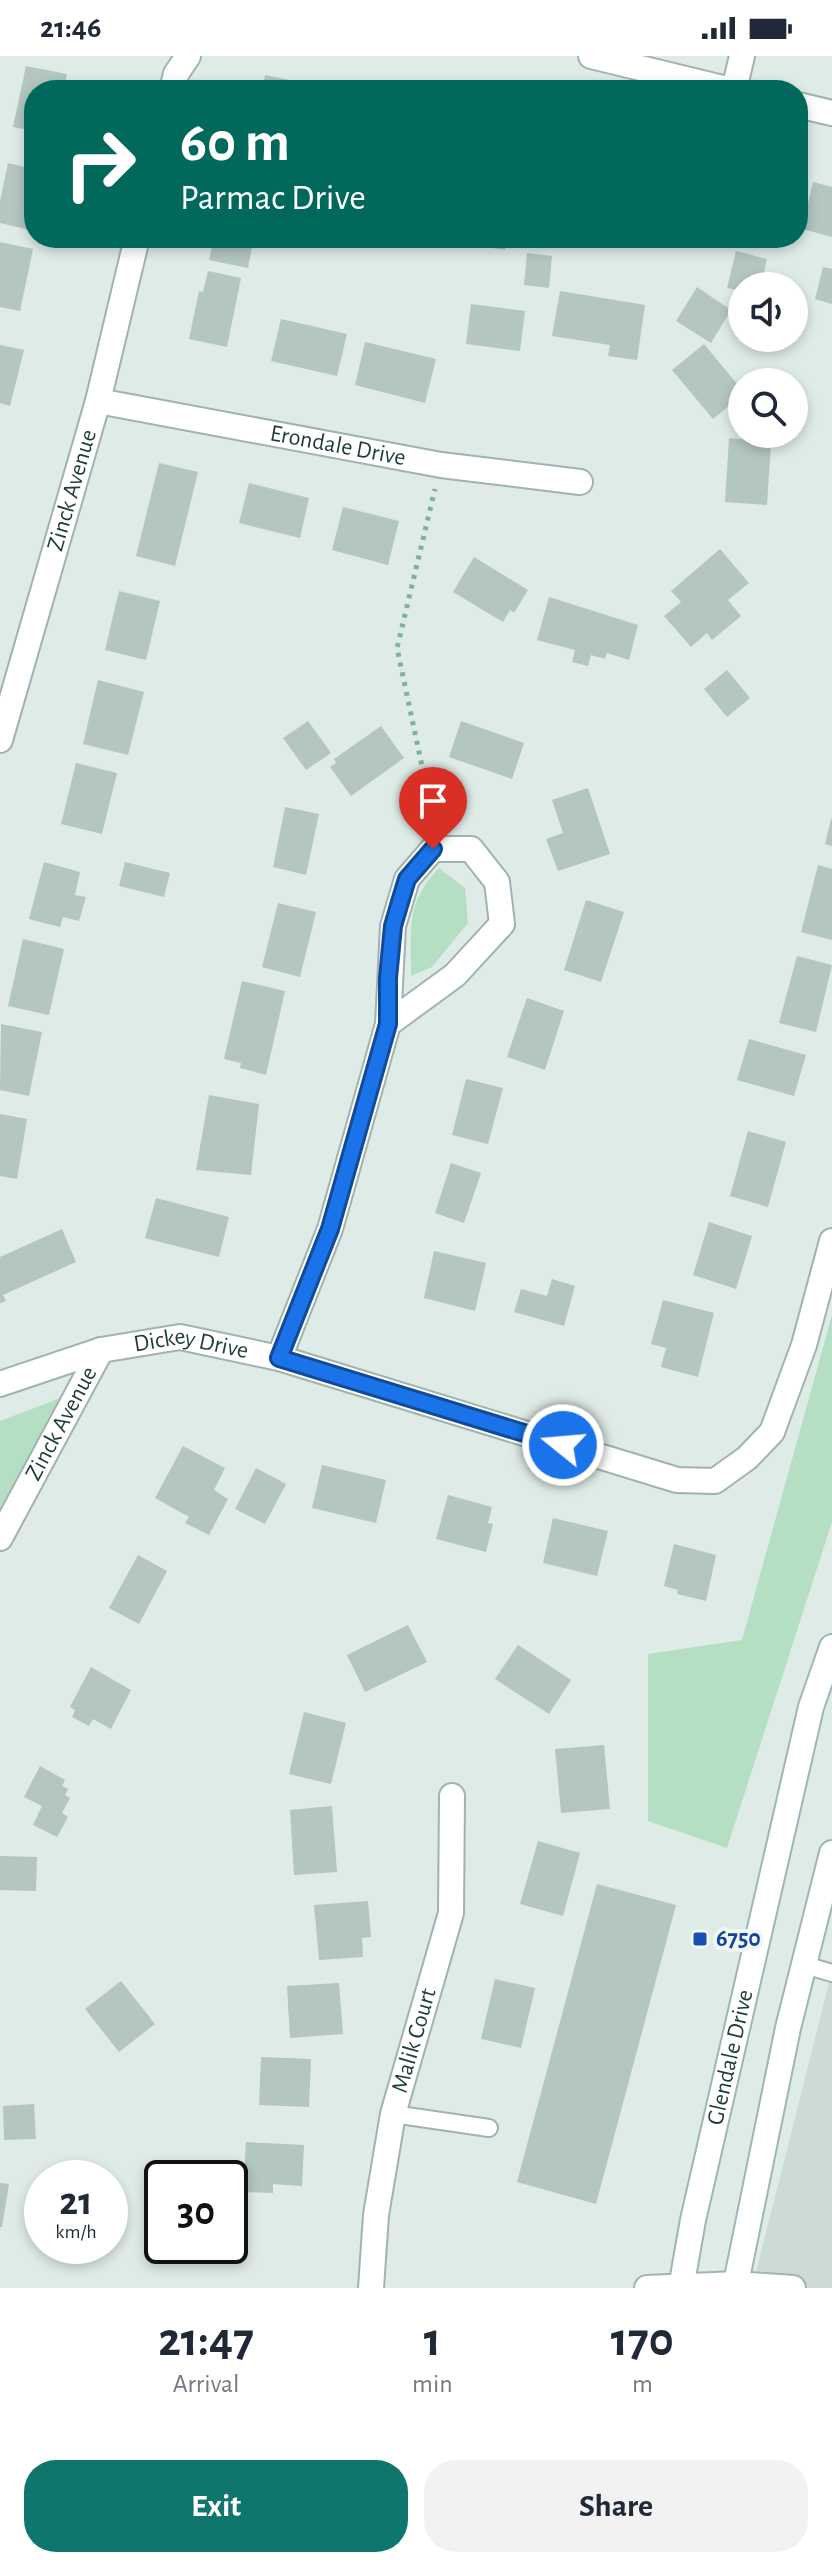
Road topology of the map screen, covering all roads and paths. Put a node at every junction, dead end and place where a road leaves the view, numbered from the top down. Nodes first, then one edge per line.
1 (188, 56) edge
2 (591, 56) edge
3 (742, 56) edge
4 (174, 80) edge
5 (691, 80) edge
6 (736, 80) edge
7 (808, 107) edge
8 (832, 113) edge
9 (135, 248) edge
10 (98, 401) junction
11 (441, 465) junction
12 (580, 482) dead end
13 (0, 740) edge
14 (433, 849) junction
15 (388, 1024) junction
16 (832, 1241) edge
17 (101, 1350) junction
18 (279, 1358) junction
19 (0, 1384) edge
20 (0, 1538) edge
21 (832, 1647) edge
22 (452, 1796) dead end
23 (832, 1853) edge
24 (805, 1965) junction
25 (832, 1973) edge
26 (393, 2114) junction
27 (489, 2128) dead end
28 (682, 2286) edge
29 (736, 2286) edge
30 (371, 2288) edge
31 (647, 2288) edge
32 (793, 2288) edge

1 - 4 street
2 - 5 street
3 - 6 street
7 - 8 street
9 - 10 street, Zinck Avenue
10 - 11 street, Erondale Drive
10 - 13 street, Zinck Avenue
11 - 12 street, Erondale Drive
11 - 14 path
14 - 15 street
14 - 15 street
15 - 18 street
16 - 18 street, Dickey Drive
17 - 18 street, Dickey Drive
17 - 19 street, Dickey Drive
17 - 20 street, Zinck Avenue
21 - 28 street, Glendale Drive
22 - 26 street, Malik Court
23 - 24 street, Glendale Drive
24 - 25 lane
24 - 29 street, Glendale Drive
26 - 27 lane
26 - 30 street, Malik Court
28 - 29 street
28 - 31 street
29 - 32 street

